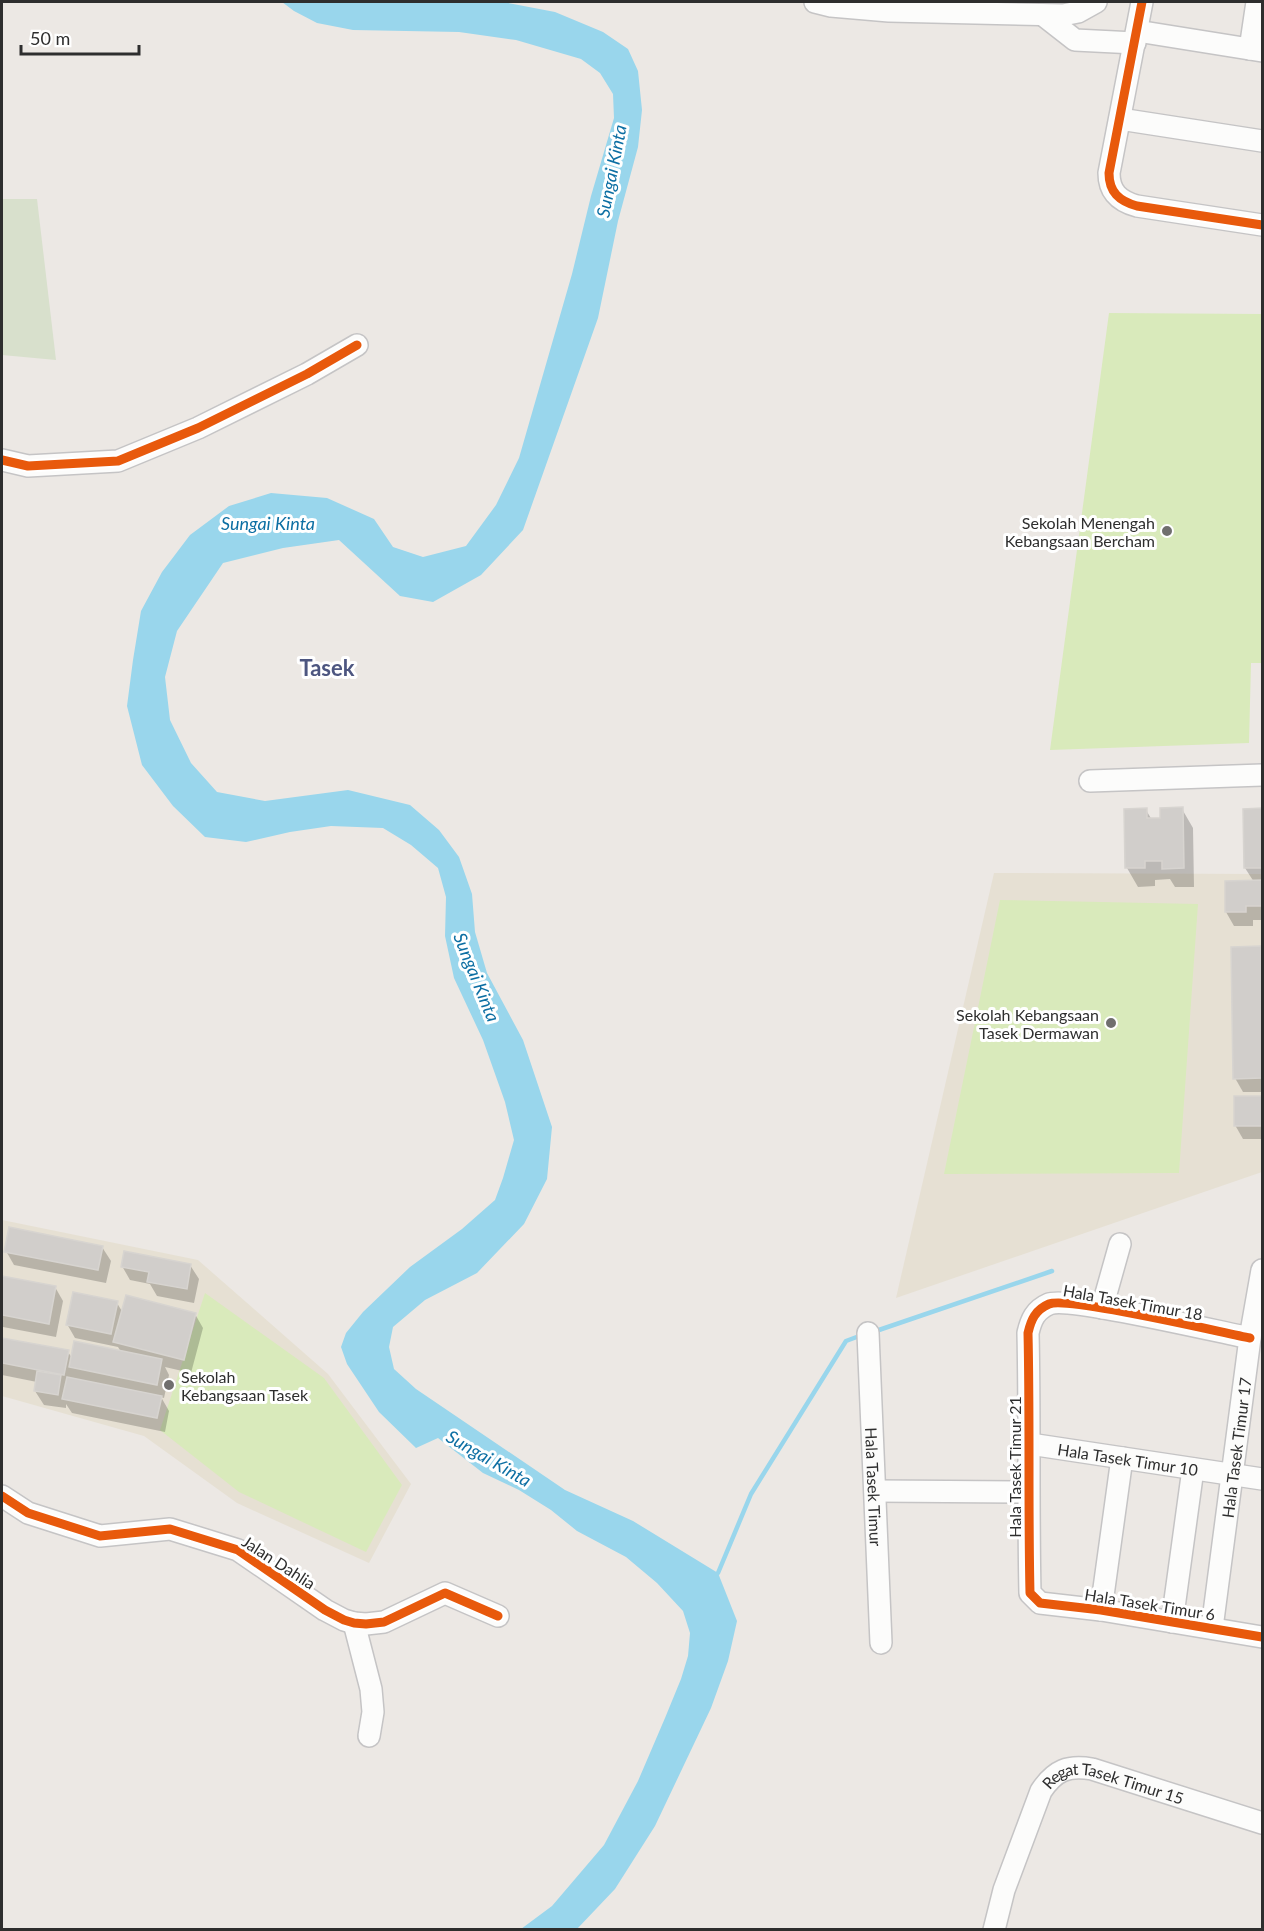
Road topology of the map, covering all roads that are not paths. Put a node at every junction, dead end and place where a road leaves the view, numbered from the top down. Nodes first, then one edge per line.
1 (816, 2) edge
2 (1096, 2) edge
3 (1142, 2) edge
4 (1257, 2) edge
5 (1042, 15) junction
6 (1136, 37) junction
7 (1256, 50) edge
8 (1120, 119) junction
9 (1263, 141) edge
10 (1263, 225) edge
11 (357, 345) dead end
12 (2, 460) edge
13 (1263, 775) edge
14 (1090, 781) dead end
15 (1120, 1244) dead end
16 (1263, 1269) edge
17 (1102, 1308) junction
18 (868, 1333) dead end
19 (1028, 1333) joint
20 (1250, 1338) junction
21 (1030, 1444) junction
22 (1122, 1458) junction
23 (1193, 1469) junction
24 (1231, 1475) junction
25 (1263, 1479) edge
26 (875, 1491) junction
27 (1028, 1492) junction
28 (2, 1496) edge
29 (1034, 1599) joint
30 (1101, 1610) junction
31 (498, 1616) dead end
32 (1172, 1622) junction
33 (354, 1623) junction
34 (1212, 1628) junction
35 (1263, 1637) edge
36 (881, 1643) dead end
37 (369, 1736) dead end
38 (1263, 1823) edge
39 (994, 1929) edge

1 - 5 street
2 - 5 street
3 - 6 street
4 - 7 street
5 - 6 street
6 - 7 street
6 - 8 street
8 - 9 street
8 - 10 street
11 - 12 street
13 - 14 street
15 - 17 street
16 - 20 street, Hala Tasek Timur 17
17 - 19 street, Hala Tasek Timur 18
17 - 20 street, Hala Tasek Timur 18
18 - 26 street, Hala Tasek Timur
19 - 21 street, Hala Tasek Timur 21
20 - 24 street, Hala Tasek Timur 17
21 - 22 street, Hala Tasek Timur 10
21 - 27 street, Hala Tasek Timur 21
22 - 23 street, Hala Tasek Timur 10
22 - 30 street
23 - 24 street, Hala Tasek Timur 10
23 - 32 street
24 - 25 street, Hala Tasek Timur 10
24 - 34 street, Hala Tasek Timur 17
26 - 27 street
26 - 36 street, Hala Tasek Timur
27 - 29 street, Hala Tasek Timur 21
28 - 33 street, Jalan Dahlia
29 - 30 street, Hala Tasek Timur 6
30 - 32 street, Hala Tasek Timur 6
31 - 33 street, Jalan Dahlia
32 - 34 street, Hala Tasek Timur 6
33 - 37 street
34 - 35 street, Hala Tasek Timur 6
38 - 39 street, Regat Tasek Timur 15

